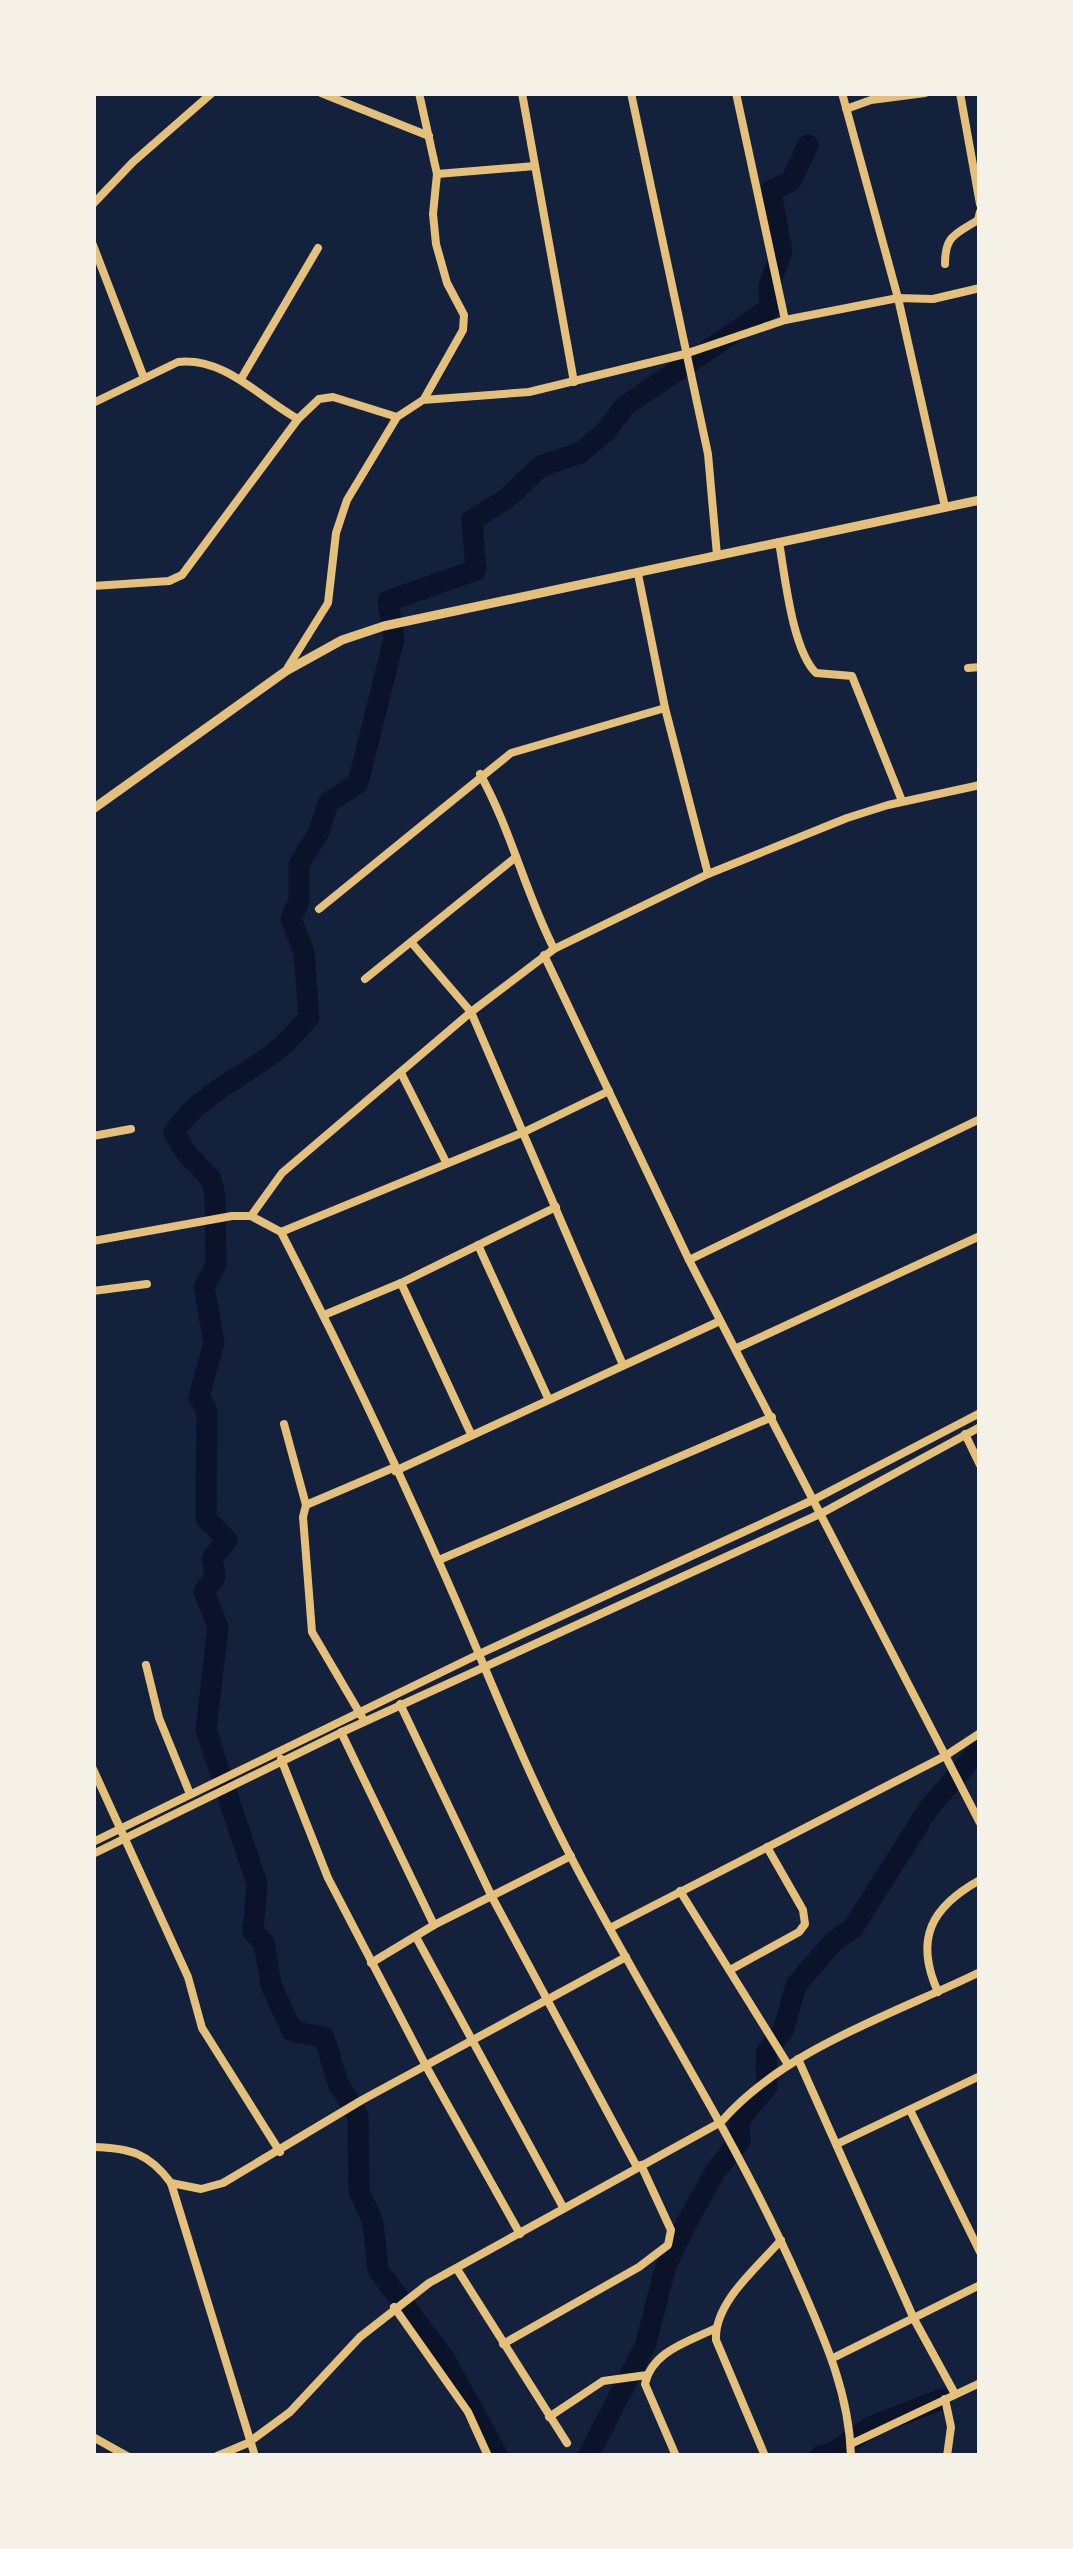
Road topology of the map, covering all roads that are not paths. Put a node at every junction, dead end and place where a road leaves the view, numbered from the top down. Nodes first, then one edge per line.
1 (212, 93) edge
2 (321, 93) edge
3 (419, 93) edge
4 (522, 93) edge
5 (631, 93) edge
6 (736, 93) edge
7 (842, 93) edge
8 (926, 93) edge
9 (959, 93) edge
10 (846, 109) junction
11 (430, 137) junction
12 (535, 166) junction
13 (437, 174) junction
14 (93, 204) edge
15 (980, 208) edge
16 (93, 245) edge
17 (318, 248) dead end
18 (95, 259) edge
19 (945, 263) dead end
20 (980, 288) edge
21 (898, 298) junction
22 (785, 320) junction
23 (685, 354) junction
24 (144, 378) junction
25 (241, 379) junction
26 (574, 382) junction
27 (423, 400) junction
28 (93, 403) edge
29 (397, 417) junction
30 (298, 419) junction
31 (980, 500) edge
32 (945, 507) junction
33 (779, 542) junction
34 (717, 554) junction
35 (638, 574) junction
36 (93, 586) edge
37 (980, 667) edge
38 (968, 668) dead end
39 (286, 671) junction
40 (665, 708) junction
41 (480, 774) junction
42 (980, 785) edge
43 (902, 802) junction
44 (93, 809) edge
45 (515, 857) junction
46 (708, 874) junction
47 (319, 909) dead end
48 (412, 942) junction
49 (554, 949) junction
50 (544, 956) junction
51 (364, 979) dead end
52 (471, 1012) junction
53 (401, 1073) junction
54 (609, 1091) junction
55 (980, 1120) edge
56 (131, 1129) dead end
57 (524, 1132) junction
58 (93, 1136) edge
59 (446, 1162) junction
60 (556, 1208) junction
61 (251, 1216) junction
62 (281, 1232) junction
63 (980, 1236) edge
64 (93, 1241) edge
65 (478, 1244) junction
66 (689, 1260) junction
67 (401, 1282) junction
68 (147, 1284) dead end
69 (93, 1291) edge
70 (324, 1315) junction
71 (720, 1321) junction
72 (736, 1348) junction
73 (623, 1365) junction
74 (548, 1398) junction
75 (980, 1413) edge
76 (772, 1417) junction
77 (284, 1424) dead end
78 (980, 1427) edge
79 (471, 1434) junction
80 (965, 1434) junction
81 (980, 1465) edge
82 (394, 1470) junction
83 (815, 1499) junction
84 (306, 1505) junction
85 (822, 1513) junction
86 (439, 1560) junction
87 (477, 1655) junction
88 (146, 1665) dead end
89 (482, 1667) junction
90 (399, 1701) junction
91 (362, 1718) junction
92 (339, 1728) junction
93 (980, 1733) edge
94 (280, 1756) junction
95 (945, 1756) junction
96 (93, 1769) edge
97 (190, 1793) junction
98 (980, 1823) edge
99 (120, 1835) junction
100 (93, 1842) edge
101 (767, 1847) junction
102 (93, 1853) edge
103 (571, 1856) junction
104 (980, 1880) edge
105 (680, 1892) junction
106 (492, 1897) junction
107 (434, 1925) junction
108 (610, 1928) junction
109 (416, 1937) junction
110 (626, 1957) junction
111 (371, 1963) junction
112 (730, 1970) junction
113 (980, 1972) edge
114 (938, 1992) junction
115 (547, 2003) junction
116 (472, 2044) junction
117 (798, 2059) junction
118 (787, 2063) junction
119 (427, 2068) junction
120 (980, 2076) edge
121 (910, 2110) junction
122 (721, 2122) junction
123 (837, 2144) junction
124 (93, 2147) edge
125 (280, 2152) junction
126 (639, 2166) junction
127 (171, 2183) junction
128 (563, 2207) junction
129 (520, 2234) junction
130 (781, 2240) junction
131 (980, 2252) edge
132 (457, 2269) junction
133 (980, 2284) edge
134 (396, 2306) junction
135 (914, 2319) junction
136 (716, 2328) junction
137 (503, 2344) junction
138 (833, 2358) junction
139 (646, 2374) junction
140 (980, 2383) edge
141 (950, 2396) junction
142 (549, 2416) junction
143 (93, 2437) edge
144 (248, 2443) junction
145 (568, 2443) dead end
146 (851, 2444) junction
147 (127, 2456) edge
148 (217, 2456) edge
149 (255, 2456) edge
150 (488, 2456) edge
151 (676, 2456) edge
152 (765, 2456) edge
153 (851, 2456) edge
154 (947, 2456) edge

1 - 14 street
2 - 11 street
3 - 11 street
4 - 12 street
5 - 23 street
6 - 22 street
7 - 10 street
8 - 10 street
9 - 15 street
10 - 21 street
11 - 13 street
12 - 13 street
12 - 26 street
13 - 27 street
15 - 19 street
16 - 18 street
17 - 25 street
18 - 24 street
20 - 21 street
21 - 22 street
21 - 32 street
22 - 23 street
23 - 26 street
23 - 34 street
24 - 25 street
24 - 28 street
25 - 30 street
26 - 27 street
27 - 29 street
29 - 30 street
29 - 39 street
30 - 36 street
31 - 32 street
32 - 33 street
33 - 34 street
33 - 43 street
34 - 35 street
35 - 39 street
35 - 40 street
37 - 38 street
39 - 44 street
40 - 41 street
40 - 46 street
41 - 45 street
41 - 47 street
42 - 43 street
43 - 46 street
45 - 48 street
45 - 49 street
46 - 49 street
48 - 51 street
48 - 52 street
49 - 50 street
50 - 52 street
50 - 54 street
52 - 53 street
52 - 57 street
53 - 59 street
53 - 61 street
54 - 57 street
54 - 66 street
55 - 66 street
56 - 58 street
57 - 59 street
57 - 60 street
59 - 62 street
60 - 65 street
60 - 73 street
61 - 62 street
61 - 64 street
62 - 70 street
63 - 72 street
65 - 67 street
65 - 74 street
66 - 71 street
67 - 70 street
67 - 79 street
68 - 69 street
70 - 82 street
71 - 72 street
71 - 73 street
72 - 76 street
73 - 74 street
74 - 79 street
75 - 83 street
76 - 83 street
76 - 86 street
77 - 84 street
78 - 80 street
79 - 82 street
80 - 81 street
80 - 85 street
82 - 84 street
82 - 86 street
83 - 85 street
83 - 87 street
84 - 91 street
85 - 89 street
85 - 95 street
86 - 87 street
87 - 89 street
87 - 90 street
88 - 97 street
89 - 90 street
89 - 103 street
90 - 91 street
90 - 106 street
91 - 92 street
92 - 94 street
92 - 107 street
93 - 95 street
94 - 97 street
94 - 99 street
94 - 111 street
95 - 98 street
95 - 101 street
96 - 99 street
97 - 99 street
99 - 100 street
99 - 102 street
99 - 125 street
101 - 105 street
101 - 112 street
103 - 106 street
103 - 108 street
104 - 114 street
105 - 108 street
105 - 112 street
106 - 107 street
106 - 115 street
107 - 109 street
108 - 110 street
109 - 111 street
109 - 116 street
110 - 115 street
110 - 122 street
111 - 119 street
112 - 118 street
113 - 114 street
114 - 117 street
115 - 116 street
115 - 126 street
116 - 119 street
116 - 128 street
117 - 118 street
117 - 123 street
118 - 122 street
119 - 125 street
119 - 129 street
120 - 121 street
121 - 123 street
121 - 131 street
122 - 126 street
122 - 130 street
123 - 135 street
124 - 127 street
125 - 127 street
126 - 128 street
126 - 137 street
127 - 144 street
128 - 129 street
129 - 132 street
130 - 136 street
130 - 138 street
132 - 134 street
132 - 137 street
133 - 135 street
134 - 144 street
134 - 150 street
135 - 138 street
135 - 141 street
136 - 139 street
136 - 152 street
137 - 142 street
138 - 146 street
139 - 142 street
139 - 151 street
140 - 141 street
141 - 146 street
141 - 154 street
142 - 145 street
143 - 147 street
144 - 148 street
144 - 149 street
146 - 153 street

